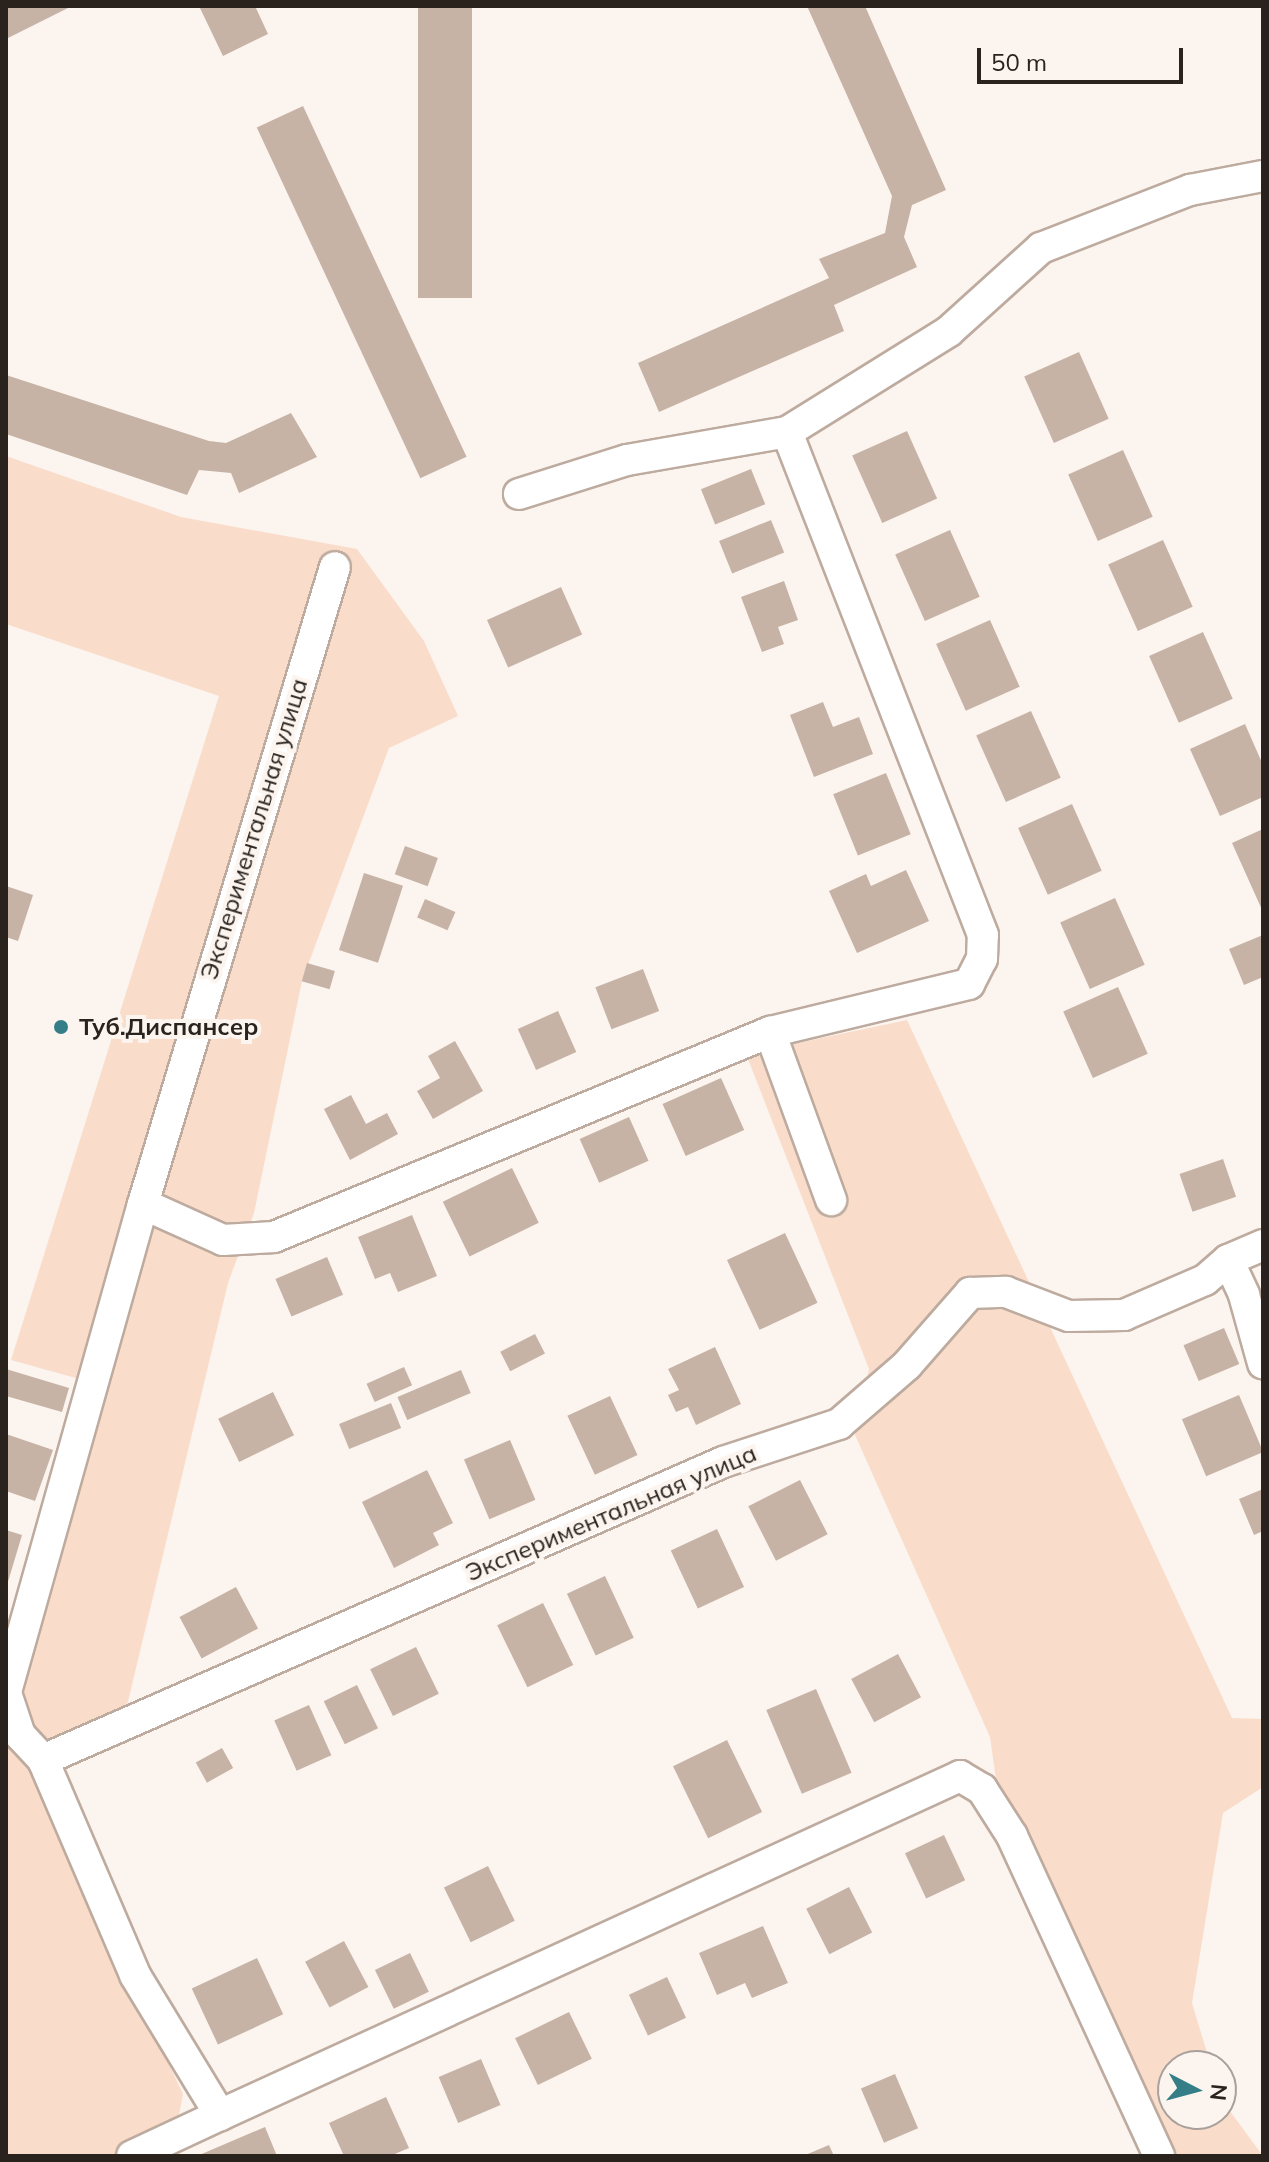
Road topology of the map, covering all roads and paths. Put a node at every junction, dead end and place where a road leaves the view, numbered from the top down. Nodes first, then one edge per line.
1 (1263, 176) edge
2 (787, 432) junction
3 (519, 494) dead end
4 (335, 567) dead end
5 (770, 1032) junction
6 (831, 1200) dead end
7 (143, 1204) junction
8 (1263, 1245) edge
9 (1228, 1260) junction
10 (1263, 1363) edge
11 (6, 1692) edge
12 (13, 1743) edge
13 (43, 1760) junction
14 (220, 2115) junction
15 (132, 2156) edge
16 (1156, 2156) edge

1 - 2 street
2 - 3 street
2 - 5 street
4 - 7 street, Экспериментальная улица
5 - 6 street
5 - 7 street
7 - 11 street, Экспериментальная улица
8 - 9 street, Экспериментальная улица
9 - 10 street
9 - 13 street, Экспериментальная улица
11 - 12 street, Экспериментальная улица
12 - 13 street, Экспериментальная улица
13 - 14 street
14 - 15 street
14 - 16 street

